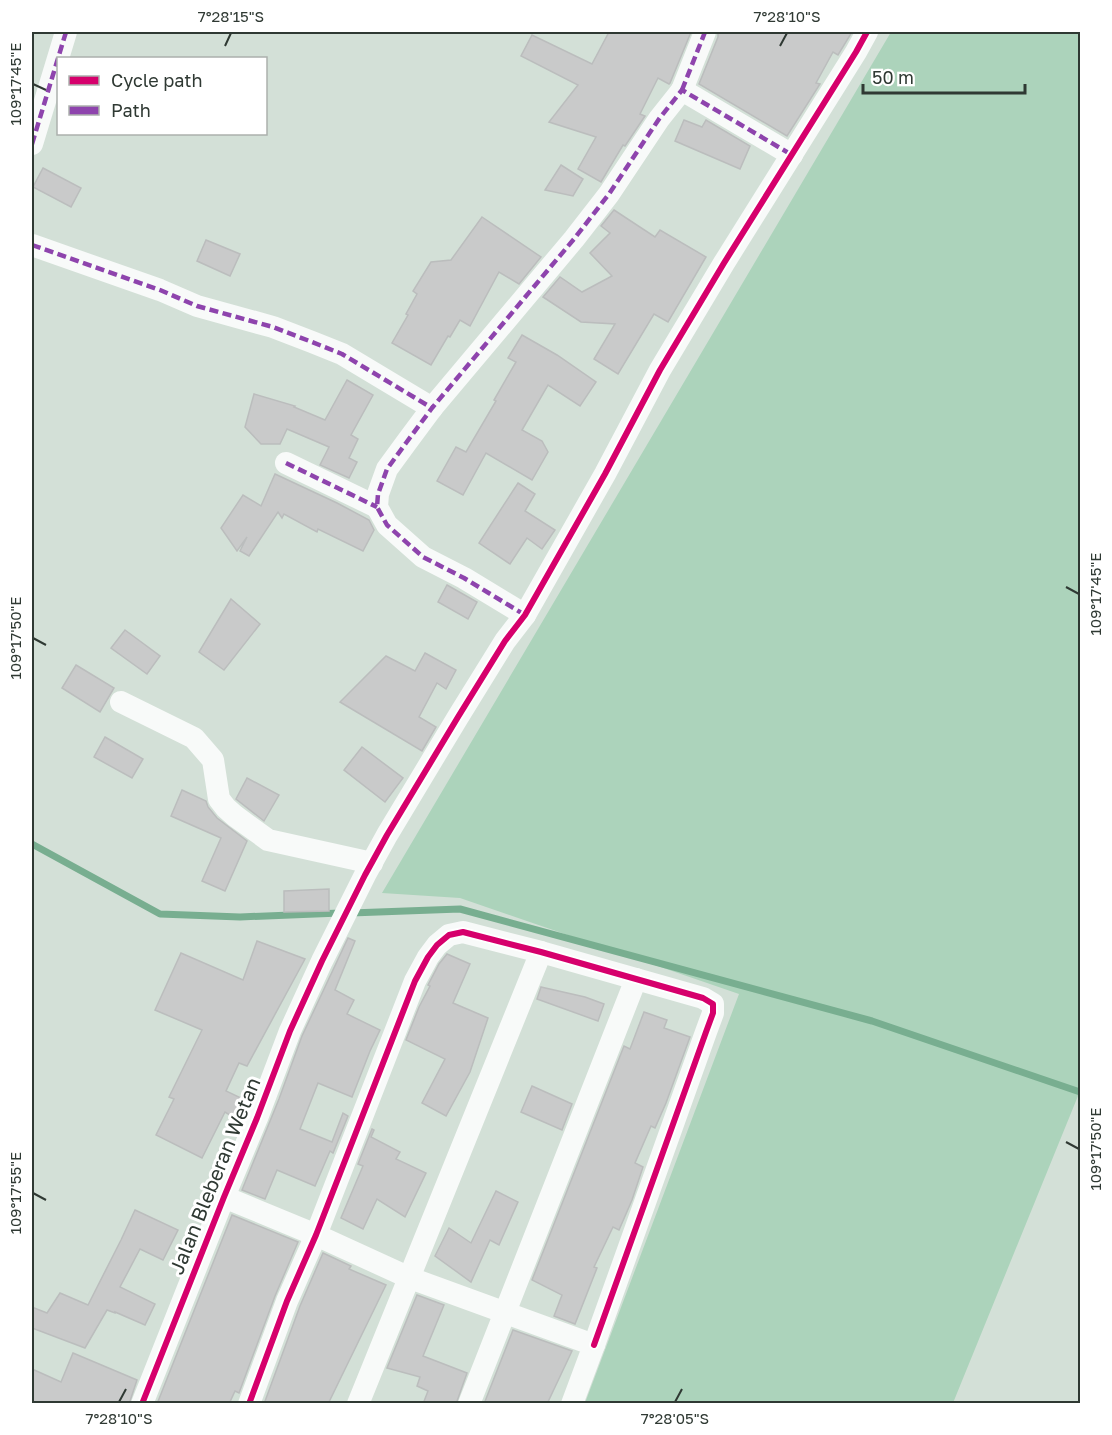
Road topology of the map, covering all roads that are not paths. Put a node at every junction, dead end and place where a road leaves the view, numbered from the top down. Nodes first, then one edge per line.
1 (65, 32) edge
2 (705, 32) edge
3 (867, 32) edge
4 (58, 57) edge
5 (57, 59) edge
6 (682, 90) junction
7 (32, 144) edge
8 (792, 155) junction
9 (32, 245) edge
10 (432, 408) junction
11 (286, 463) dead end
12 (377, 507) junction
13 (525, 615) junction
14 (121, 702) dead end
15 (368, 869) junction
16 (541, 952) junction
17 (636, 979) junction
18 (224, 1197) junction
19 (316, 1235) junction
20 (410, 1278) junction
21 (505, 1312) junction
22 (594, 1345) junction
23 (142, 1404) edge
24 (249, 1404) edge
25 (358, 1404) edge
26 (469, 1404) edge
27 (572, 1404) edge

1 - 4 street
2 - 6 street
3 - 8 street, Jalan Bleberan Wetan
5 - 7 street
6 - 8 street
6 - 10 street
8 - 13 street, Jalan Bleberan Wetan
9 - 10 street
10 - 12 street
11 - 12 street
12 - 13 street
13 - 15 street, Jalan Bleberan Wetan
14 - 15 street
15 - 18 street, Jalan Bleberan Wetan
16 - 17 street
16 - 19 street
16 - 20 street
17 - 21 street
17 - 22 street
18 - 19 street
18 - 23 street, Jalan Bleberan Wetan
19 - 20 street
19 - 24 street
20 - 21 street
20 - 25 street
21 - 22 street
21 - 26 street
22 - 27 street

